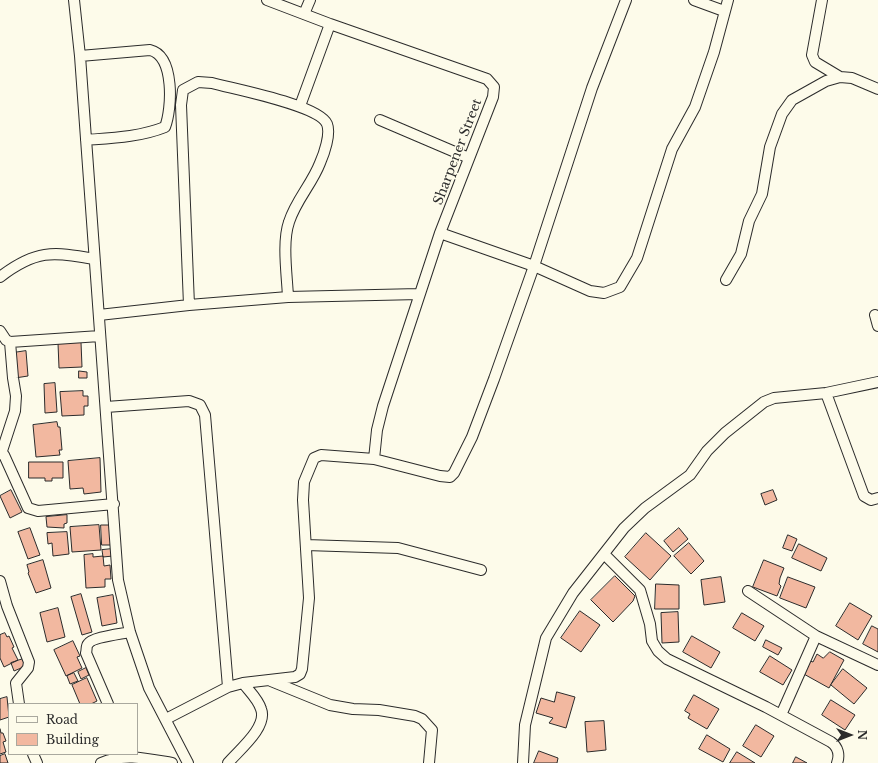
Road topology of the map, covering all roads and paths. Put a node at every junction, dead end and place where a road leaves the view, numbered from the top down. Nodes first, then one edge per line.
1 (74, 0) edge
2 (266, 0) edge
3 (310, 0) edge
4 (626, 0) edge
5 (694, 0) edge
6 (728, 0) edge
7 (822, 0) edge
8 (724, 11) junction
9 (304, 14) junction
10 (330, 24) junction
11 (80, 56) junction
12 (840, 77) junction
13 (878, 89) edge
14 (300, 106) junction
15 (380, 120) dead end
16 (86, 140) junction
17 (469, 158) junction
18 (440, 233) junction
19 (94, 259) junction
20 (534, 266) junction
21 (0, 277) edge
22 (726, 280) dead end
23 (419, 294) junction
24 (288, 297) junction
25 (189, 305) junction
26 (98, 315) junction
27 (875, 315) dead end
28 (878, 326) edge
29 (0, 331) edge
30 (100, 336) junction
31 (10, 342) junction
32 (878, 382) edge
33 (826, 393) junction
34 (106, 407) junction
35 (374, 459) junction
36 (878, 498) edge
37 (114, 504) junction
38 (306, 545) junction
39 (604, 554) junction
40 (481, 570) dead end
41 (0, 581) edge
42 (748, 591) dead end
43 (130, 632) junction
44 (816, 636) junction
45 (878, 665) edge
46 (270, 680) junction
47 (243, 683) junction
48 (228, 687) junction
49 (18, 703) edge
50 (108, 703) edge
51 (781, 715) junction
52 (166, 719) junction
53 (129, 755) edge
54 (101, 763) edge
55 (172, 763) edge
56 (188, 763) edge
57 (228, 763) edge
58 (429, 763) edge
59 (523, 763) edge
60 (836, 763) edge

1 - 11 street
2 - 9 street, Sharpener Street
3 - 9 street
4 - 20 street
5 - 8 street
6 - 8 street
7 - 12 street
8 - 20 street
9 - 10 street, Sharpener Street
10 - 14 street
10 - 17 street, Sharpener Street
11 - 16 street
11 - 16 street
12 - 13 street
12 - 22 street
14 - 24 street
14 - 25 street
15 - 17 street
16 - 19 street
17 - 18 street, Sharpener Street
18 - 20 street
18 - 23 street, Sharpener Street
19 - 21 street
19 - 26 street
20 - 35 street
23 - 24 street
23 - 35 street, Sharpener Street
24 - 25 street
25 - 26 street
26 - 30 street
27 - 28 street
29 - 31 street
30 - 31 street
30 - 34 street
31 - 37 street
32 - 33 street
33 - 36 street
33 - 39 street
34 - 37 street
34 - 48 street
35 - 38 street
37 - 43 street
38 - 40 street
38 - 46 street
39 - 51 street
39 - 59 street
41 - 49 street
42 - 44 street
43 - 50 street
43 - 52 street
44 - 45 street
44 - 51 street
46 - 47 street
46 - 58 street
47 - 48 street
47 - 57 street
48 - 52 street
51 - 60 street
52 - 56 street
53 - 54 street
53 - 55 street

